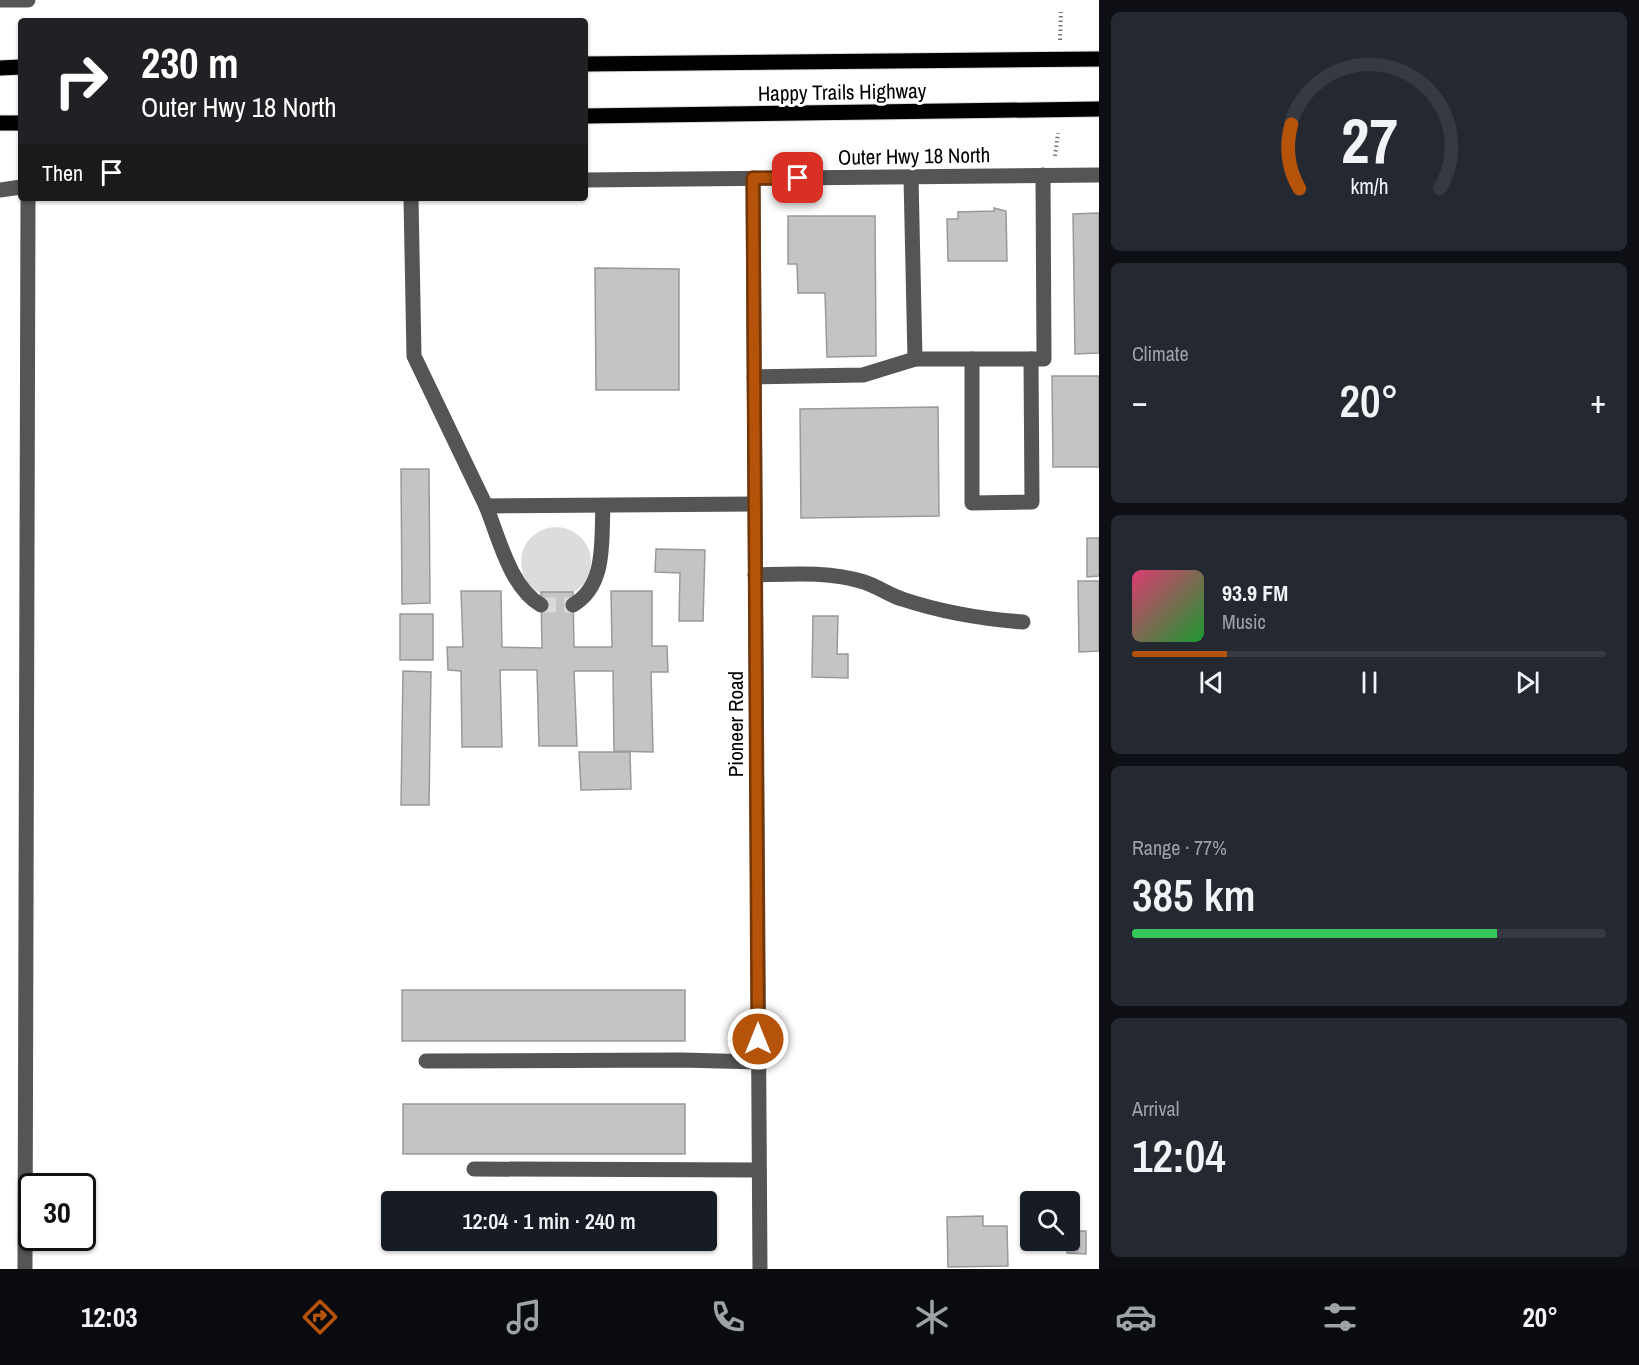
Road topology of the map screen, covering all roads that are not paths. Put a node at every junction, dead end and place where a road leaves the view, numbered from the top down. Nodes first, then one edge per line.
1 (0, 0) edge
2 (28, 0) edge
3 (1099, 59) edge
4 (588, 64) edge
5 (0, 68) edge
6 (18, 68) edge
7 (1099, 109) edge
8 (588, 116) edge
9 (0, 123) edge
10 (18, 123) edge
11 (1043, 175) junction
12 (1099, 175) edge
13 (911, 177) junction
14 (753, 178) junction
15 (588, 180) edge
16 (18, 187) edge
17 (0, 190) edge
18 (28, 201) edge
19 (411, 201) edge
20 (915, 359) junction
21 (972, 359) junction
22 (1031, 359) junction
23 (754, 377) junction
24 (755, 504) junction
25 (486, 506) junction
26 (603, 506) junction
27 (755, 574) junction
28 (541, 604) tunnel mouth
29 (573, 604) dead end
30 (1023, 622) dead end
31 (426, 1061) dead end
32 (759, 1062) junction
33 (474, 1169) dead end
34 (759, 1170) junction
35 (25, 1269) edge
36 (760, 1269) edge

1 - 2 street
3 - 4 main road, Happy Trails Highway
5 - 6 main road
7 - 8 main road, Happy Trails Highway
9 - 10 main road
11 - 12 street, Outer Hwy 18 North
11 - 13 street, Outer Hwy 18 North
11 - 22 street
13 - 14 street, Outer Hwy 18 North
13 - 20 street
14 - 15 street, Outer Hwy 18 North
14 - 23 street, Pioneer Road
16 - 17 street
18 - 35 street
19 - 25 street
20 - 21 street
20 - 23 street
21 - 22 street
21 - 22 street
23 - 24 street, Pioneer Road
24 - 26 street
24 - 27 street, Pioneer Road
25 - 26 street
25 - 28 street
26 - 29 street
27 - 30 street
27 - 32 street, Pioneer Road
31 - 32 street
32 - 34 street, Pioneer Road
33 - 34 street
34 - 36 street, Pioneer Road

